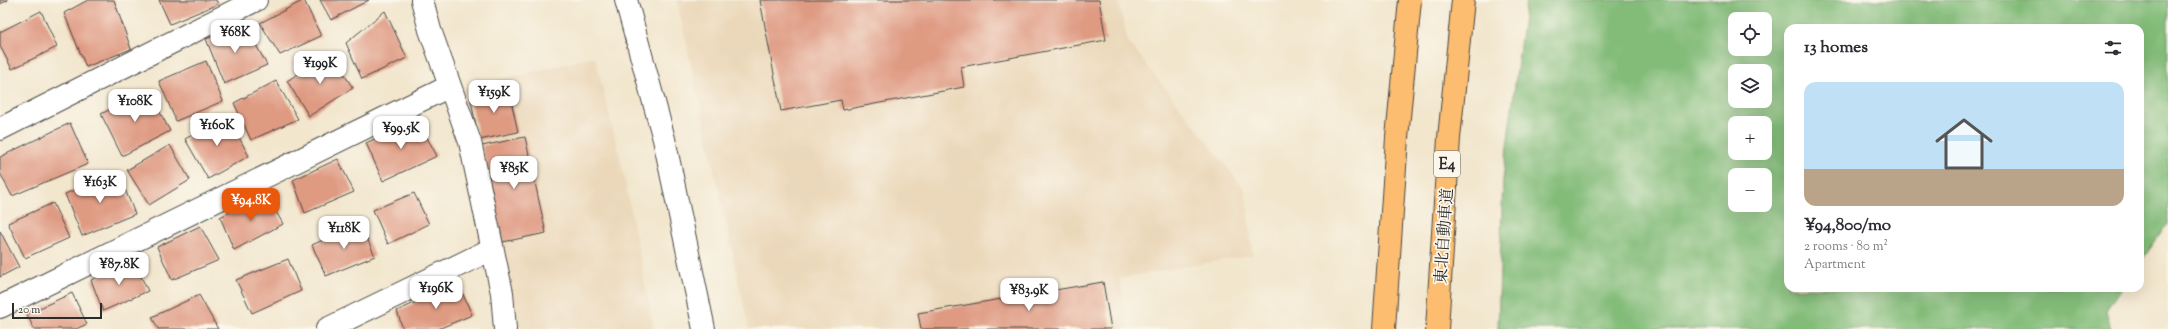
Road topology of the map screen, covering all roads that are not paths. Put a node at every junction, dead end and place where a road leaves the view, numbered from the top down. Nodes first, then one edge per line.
1 (256, 0) edge
2 (422, 0) edge
3 (626, 0) edge
4 (1410, 0) edge
5 (1463, 0) edge
6 (450, 86) junction
7 (0, 129) edge
8 (492, 249) junction
9 (0, 307) edge
10 (327, 329) edge
11 (505, 329) edge
12 (704, 329) edge
13 (1384, 329) edge
14 (1437, 329) edge

1 - 7 street
2 - 6 street
3 - 12 street
4 - 13 highway
5 - 14 highway, 東北自動車道 / E4
6 - 8 street
6 - 9 street
8 - 10 street
8 - 11 street

